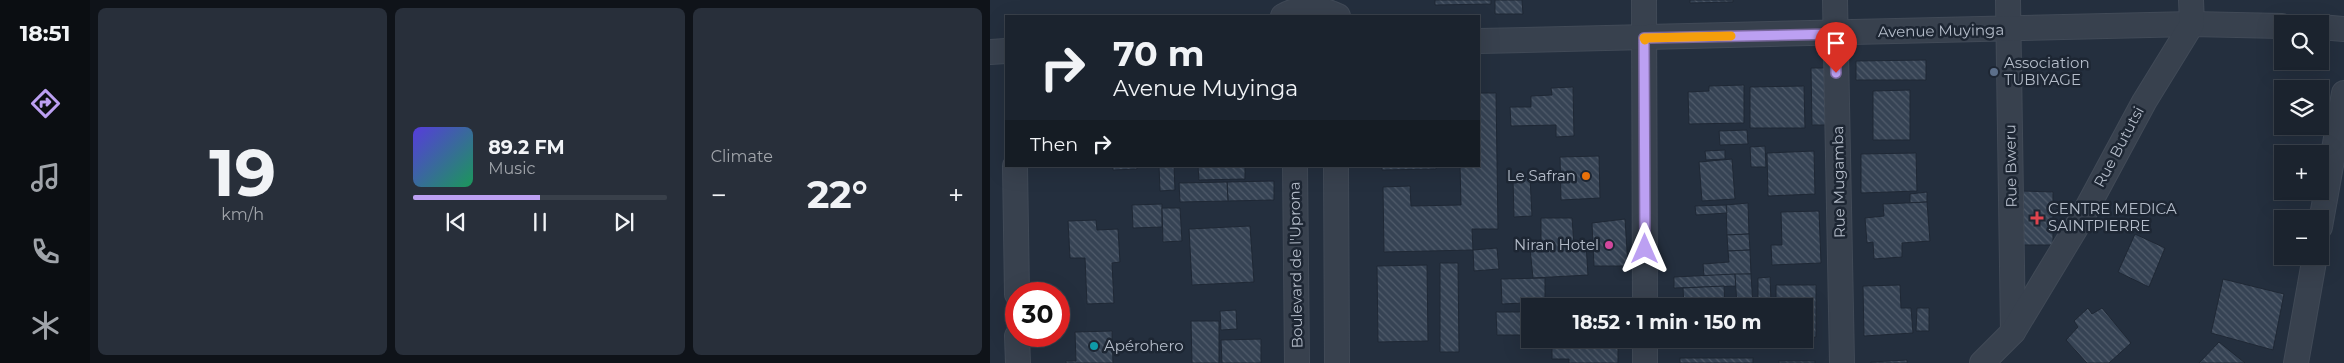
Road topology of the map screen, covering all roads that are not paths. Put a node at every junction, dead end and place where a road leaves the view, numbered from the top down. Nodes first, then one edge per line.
1 (1644, 0) edge
2 (1835, 0) edge
3 (2008, 0) edge
4 (2191, 0) edge
5 (1290, 11) edge
6 (1335, 12) edge
7 (2192, 24) junction
8 (2274, 26) edge
9 (2329, 28) edge
10 (2344, 29) edge
11 (2009, 30) junction
12 (1835, 34) junction
13 (1644, 38) junction
14 (1480, 41) edge
15 (1005, 51) edge
16 (990, 52) edge
17 (2344, 93) edge
18 (1015, 167) edge
19 (1295, 167) edge
20 (1336, 167) edge
21 (2323, 210) edge
22 (2313, 265) edge
23 (1017, 282) edge
24 (1645, 298) edge
25 (2014, 332) junction
26 (1017, 347) edge
27 (1645, 348) edge
28 (2294, 360) edge
29 (1018, 363) edge
30 (1297, 363) edge
31 (1337, 363) edge
32 (1645, 363) edge
33 (1842, 363) edge
34 (1982, 363) edge

1 - 13 street
2 - 12 street, Rue Mugamba
3 - 11 street, Rue Bweru
4 - 7 street
5 - 6 street
7 - 8 street, Avenue Muyinga
7 - 11 street, Avenue Muyinga
7 - 25 street, Rue Bututsi
9 - 10 street
11 - 12 street, Avenue Muyinga
11 - 25 street, Rue Bweru
12 - 13 street, Avenue Muyinga
12 - 33 street, Rue Mugamba
13 - 14 street, Avenue Muyinga
13 - 24 street
15 - 16 street
17 - 21 street
18 - 23 street
19 - 30 street, Boulevard de l'Uprona
20 - 31 street
22 - 28 street
25 - 34 street, Rue Bututsi
26 - 29 street
27 - 32 street

